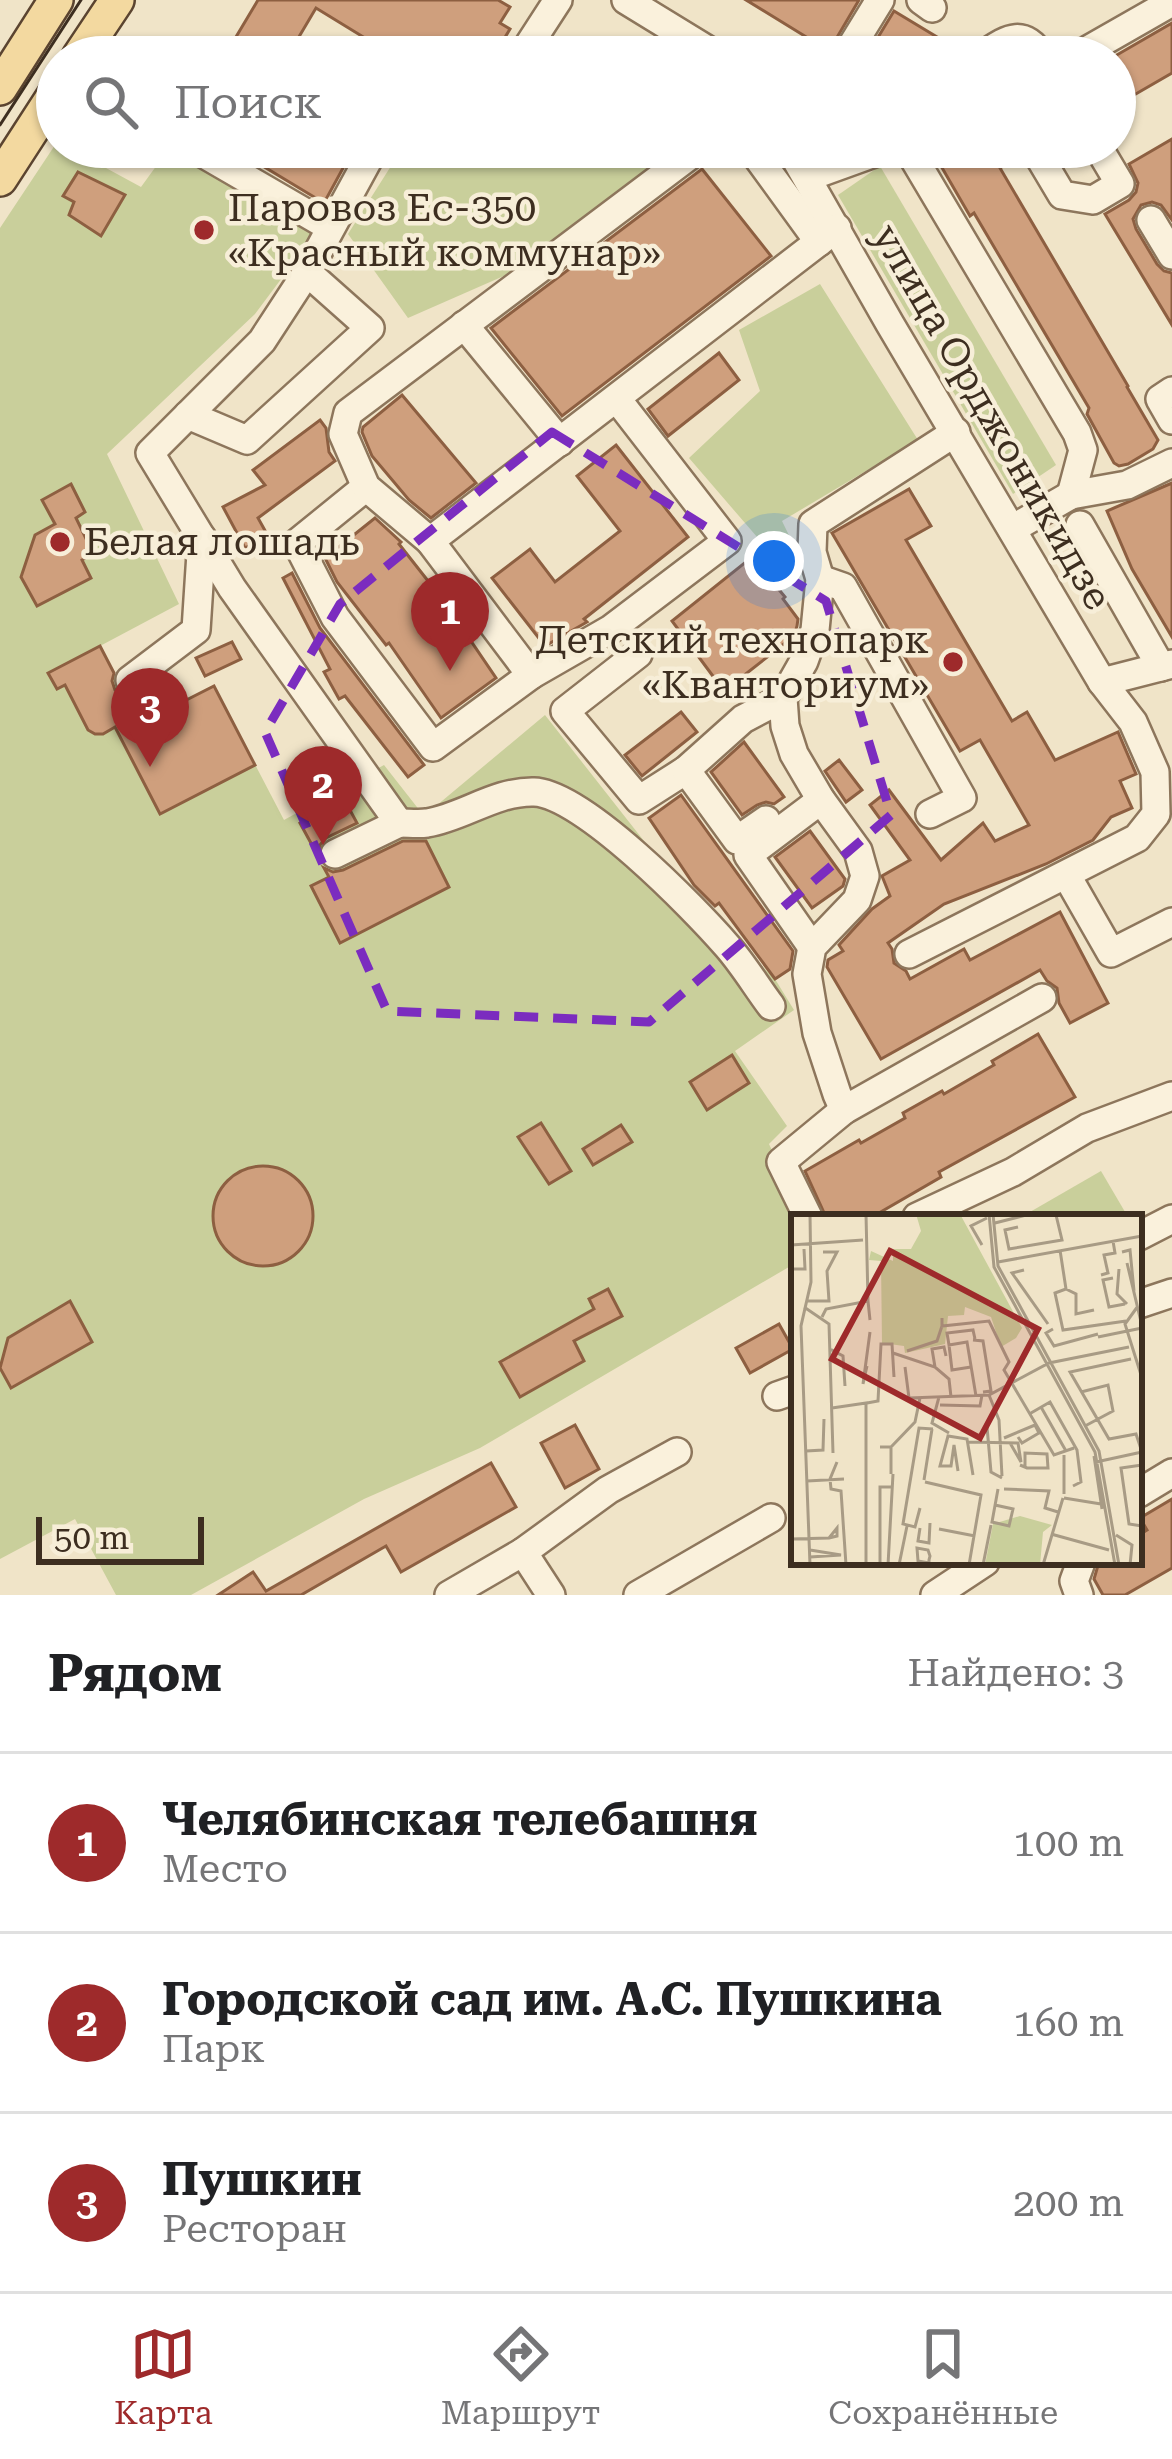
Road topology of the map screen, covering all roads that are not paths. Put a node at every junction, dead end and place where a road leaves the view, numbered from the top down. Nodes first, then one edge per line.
1 (56, 0) edge
2 (117, 0) edge
3 (558, 0) edge
4 (626, 0) edge
5 (880, 0) edge
6 (1172, 2) edge
7 (94, 36) edge
8 (534, 36) edge
9 (685, 36) edge
10 (858, 36) edge
11 (1112, 36) edge
12 (0, 88) edge
13 (36, 123) edge
14 (228, 168) edge
15 (363, 168) edge
16 (673, 168) edge
17 (769, 168) edge
18 (802, 168) edge
19 (833, 168) edge
20 (919, 168) edge
21 (1046, 168) edge
22 (1110, 168) edge
23 (808, 177) junction
24 (0, 179) edge
25 (1151, 220) dead end
26 (330, 227) junction
27 (828, 235) junction
28 (1172, 255) edge
29 (307, 272) junction
30 (464, 326) junction
31 (1172, 392) edge
32 (617, 399) junction
33 (188, 415) junction
34 (1172, 420) edge
35 (956, 432) junction
36 (560, 442) junction
37 (1172, 463) edge
38 (366, 487) junction
39 (1071, 495) junction
40 (1080, 525) dead end
41 (1012, 529) junction
42 (202, 538) junction
43 (430, 542) junction
44 (820, 579) junction
45 (638, 654) dead end
46 (1166, 666) edge
47 (531, 675) junction
48 (130, 680) dead end
49 (1102, 682) junction
50 (783, 698) junction
51 (686, 770) junction
52 (821, 800) junction
53 (785, 806) dead end
54 (930, 814) dead end
55 (400, 823) junction
56 (335, 854) dead end
57 (1067, 876) junction
58 (1172, 922) edge
59 (812, 947) junction
60 (909, 954) dead end
61 (1042, 998) dead end
62 (771, 1006) dead end
63 (1172, 1096) edge
64 (844, 1110) junction
65 (807, 1214) edge
66 (923, 1214) edge
67 (1172, 1219) edge
68 (1142, 1234) edge
69 (1172, 1293) edge
70 (1142, 1303) edge
71 (676, 1452) dead end
72 (1172, 1473) edge
73 (1142, 1491) edge
74 (771, 1518) dead end
75 (523, 1552) junction
76 (981, 1565) edge
77 (1080, 1565) edge
78 (449, 1595) edge
79 (551, 1595) edge
80 (638, 1595) edge
81 (934, 1595) edge
82 (1078, 1595) edge

1 - 12 main road
2 - 7 main road
3 - 8 street
4 - 9 street
5 - 10 street
6 - 11 street
13 - 24 main road
14 - 26 street
15 - 26 street
16 - 30 street
17 - 27 street
18 - 23 street, улица Орджоникидзе
19 - 23 street
20 - 39 street
21 - 22 street
23 - 27 street, улица Орджоникидзе
25 - 28 street
26 - 29 street
27 - 32 street
27 - 35 street, улица Орджоникидзе
29 - 33 street
29 - 33 street
30 - 36 street
30 - 38 street
31 - 34 street
32 - 36 street
32 - 47 street
33 - 42 street
35 - 41 street, улица Орджоникидзе
35 - 44 street
36 - 43 street
37 - 39 street
38 - 43 street
38 - 47 street
39 - 41 street
40 - 46 street
41 - 49 street, улица Орджоникидзе
42 - 48 street
42 - 55 street
43 - 47 street
44 - 50 street
44 - 54 street
45 - 51 street
46 - 49 street
49 - 57 street, улица Орджоникидзе
50 - 51 street
50 - 52 street
51 - 53 street
52 - 59 street
52 - 59 street
55 - 56 street
55 - 62 street
57 - 58 street
57 - 60 street
59 - 64 street
61 - 64 street
63 - 66 street
64 - 65 street
67 - 68 street
69 - 70 street
71 - 75 street
72 - 73 street
74 - 80 street
75 - 78 street
75 - 79 street
76 - 81 street
77 - 82 street

